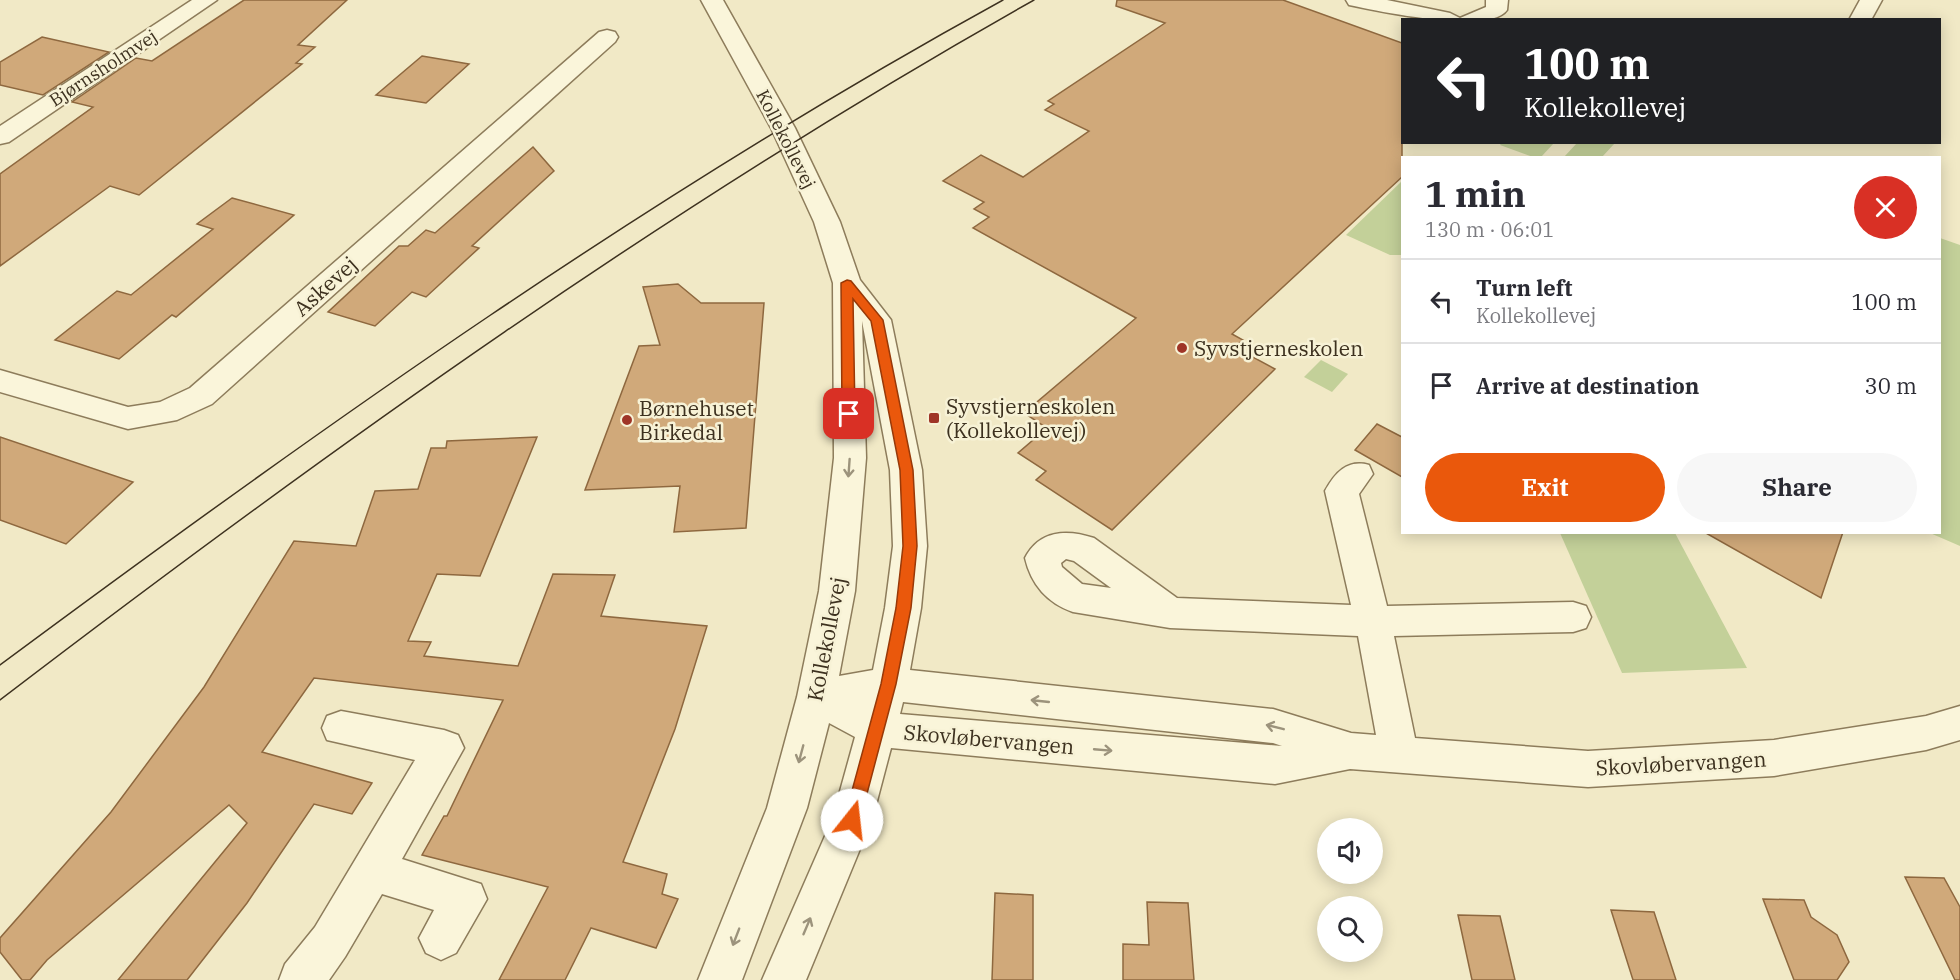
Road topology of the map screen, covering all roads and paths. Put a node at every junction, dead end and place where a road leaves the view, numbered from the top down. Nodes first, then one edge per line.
1 (206, 0) edge
2 (712, 0) edge
3 (1357, 0) edge
4 (1497, 0) edge
5 (1871, 0) edge
6 (1441, 18) edge
7 (1482, 18) edge
8 (1861, 18) edge
9 (607, 37) dead end
10 (0, 137) edge
11 (847, 283) junction
12 (0, 381) edge
13 (1356, 474) dead end
14 (1170, 613) dead end
15 (1573, 617) dead end
16 (1373, 621) junction
17 (888, 684) junction
18 (816, 697) junction
19 (1960, 723) edge
20 (341, 728) dead end
21 (878, 729) junction
22 (1351, 751) junction
23 (1399, 755) junction
24 (373, 871) junction
25 (441, 938) dead end
26 (301, 980) edge
27 (720, 980) edge
28 (784, 980) edge

1 - 10 street, Bjørnsholmvej
2 - 11 street, Kollekollevej
3 - 6 street
4 - 7 street
5 - 8 street
9 - 12 street, Askevej
11 - 17 street, Kollekollevej
11 -> 18 street, Kollekollevej
13 - 16 street
14 - 16 street
15 - 16 street
16 - 23 street
17 - 18 street, Skovløbervangen
17 - 21 street, Kollekollevej
22 -> 17 street, Skovløbervangen
18 - 21 street, Skovløbervangen
18 -> 27 street, Kollekollevej
19 - 23 street, Skovløbervangen
20 - 24 street
21 -> 22 street, Skovløbervangen
28 -> 21 street, Kollekollevej
22 - 23 street, Skovløbervangen
24 - 25 street
24 - 26 street

